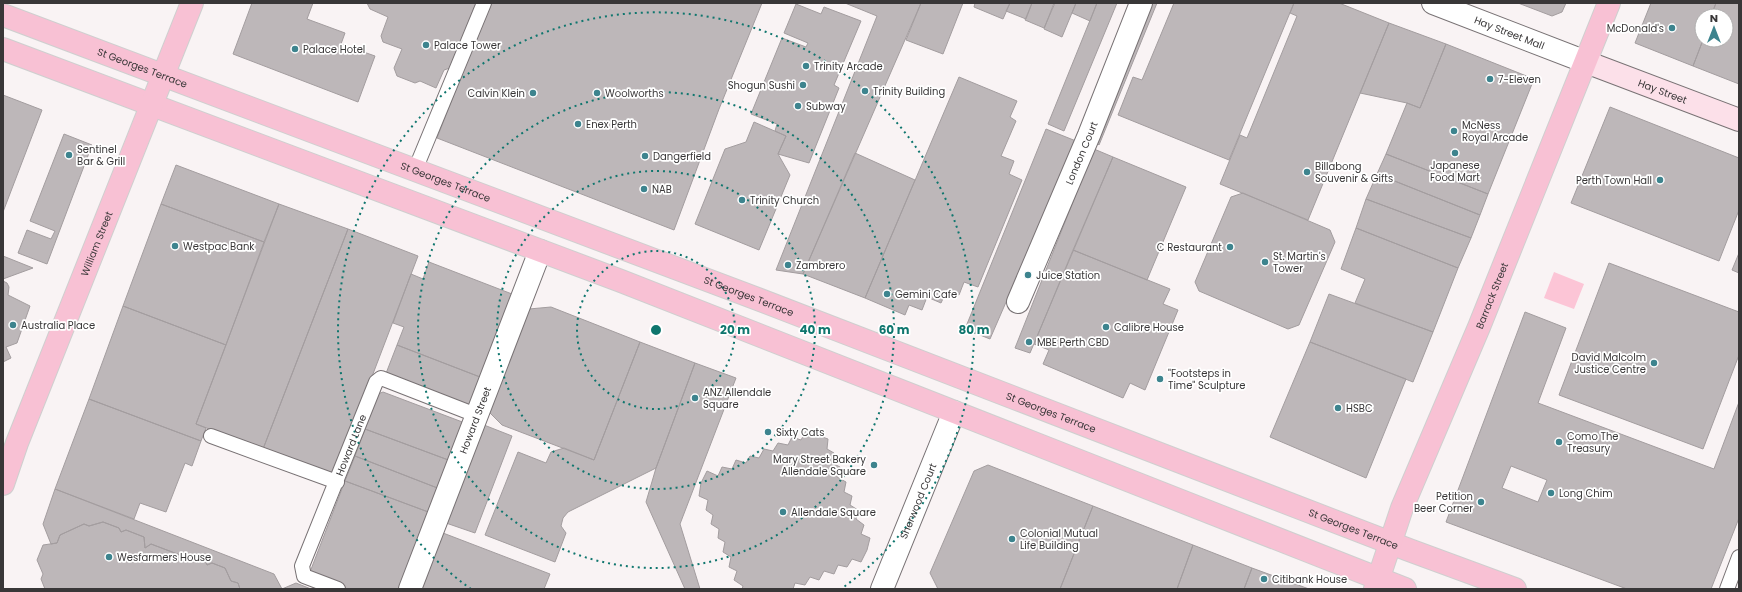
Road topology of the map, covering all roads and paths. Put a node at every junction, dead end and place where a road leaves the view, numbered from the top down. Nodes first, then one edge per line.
1 (192, 3) edge
2 (484, 3) edge
3 (1141, 3) edge
4 (1433, 3) edge
5 (1609, 3) edge
6 (3, 15) edge
7 (3, 49) edge
8 (1586, 62) junction
9 (163, 76) junction
10 (153, 105) junction
11 (1739, 120) edge
12 (416, 170) junction
13 (540, 251) junction
14 (1018, 302) dead end
15 (954, 412) junction
16 (476, 416) junction
17 (211, 436) dead end
18 (337, 482) junction
19 (3, 484) edge
20 (1391, 543) junction
21 (1739, 557) edge
22 (1377, 584) edge
23 (338, 589) edge
24 (410, 589) edge
25 (882, 589) edge
26 (1405, 589) edge
27 (1515, 589) edge
28 (1727, 589) edge

1 - 9 main road, William Street
2 - 12 lane
3 - 14 street, London Court
4 - 8 street, Hay Street Mall
5 - 8 main road, Barrack Street
6 - 9 main road, St Georges Terrace
7 - 10 main road
8 - 11 main road, Hay Street
8 - 20 main road, Barrack Street
9 - 10 main road, William Street
9 - 12 main road, St Georges Terrace
10 - 13 main road
10 - 19 main road, William Street
12 - 20 main road, St Georges Terrace
13 - 15 main road
13 - 16 street, Howard Street
15 - 22 main road
15 - 25 street, Sherwood Court
16 - 18 lane, Howard Lane
16 - 24 street, Howard Street
17 - 18 lane
18 - 23 lane, Howard Lane
20 - 22 main road, Barrack Street
20 - 27 main road, St Georges Terrace
21 - 28 lane
22 - 26 main road

